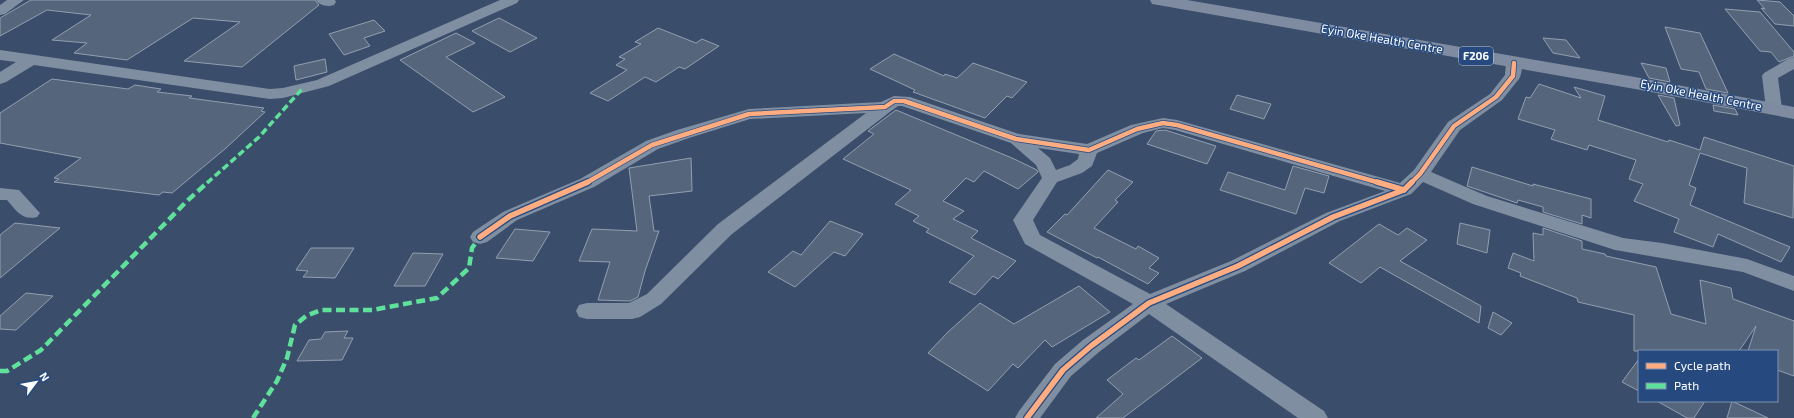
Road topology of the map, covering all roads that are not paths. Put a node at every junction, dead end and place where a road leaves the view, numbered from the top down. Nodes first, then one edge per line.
1 (17, 0) edge
2 (512, 0) edge
3 (1158, 0) edge
4 (0, 11) edge
5 (0, 55) edge
6 (32, 59) junction
7 (1794, 62) edge
8 (1514, 63) junction
9 (0, 80) edge
10 (885, 107) junction
11 (1774, 109) junction
12 (1794, 113) edge
13 (1016, 139) junction
14 (1089, 150) junction
15 (1420, 174) junction
16 (1051, 178) junction
17 (1404, 190) junction
18 (0, 194) edge
19 (30, 213) dead end
20 (480, 237) dead end
21 (1794, 284) edge
22 (1149, 303) junction
23 (588, 311) dead end
24 (1027, 418) edge
25 (1316, 418) edge

1 - 4 street
2 - 6 street
3 - 8 main road, Eyin Oke Health Centre / F206
5 - 6 street
6 - 9 street
7 - 11 street
8 - 11 main road, Eyin Oke Health Centre / F206
8 - 15 street
10 - 13 street
10 - 20 street
10 - 23 street
11 - 12 main road, Eyin Oke Health Centre / F206
13 - 14 street
13 - 16 street
14 - 16 street
14 - 17 street
15 - 17 street
15 - 21 street
16 - 22 street
17 - 22 street
18 - 19 street
22 - 24 street
22 - 25 street

